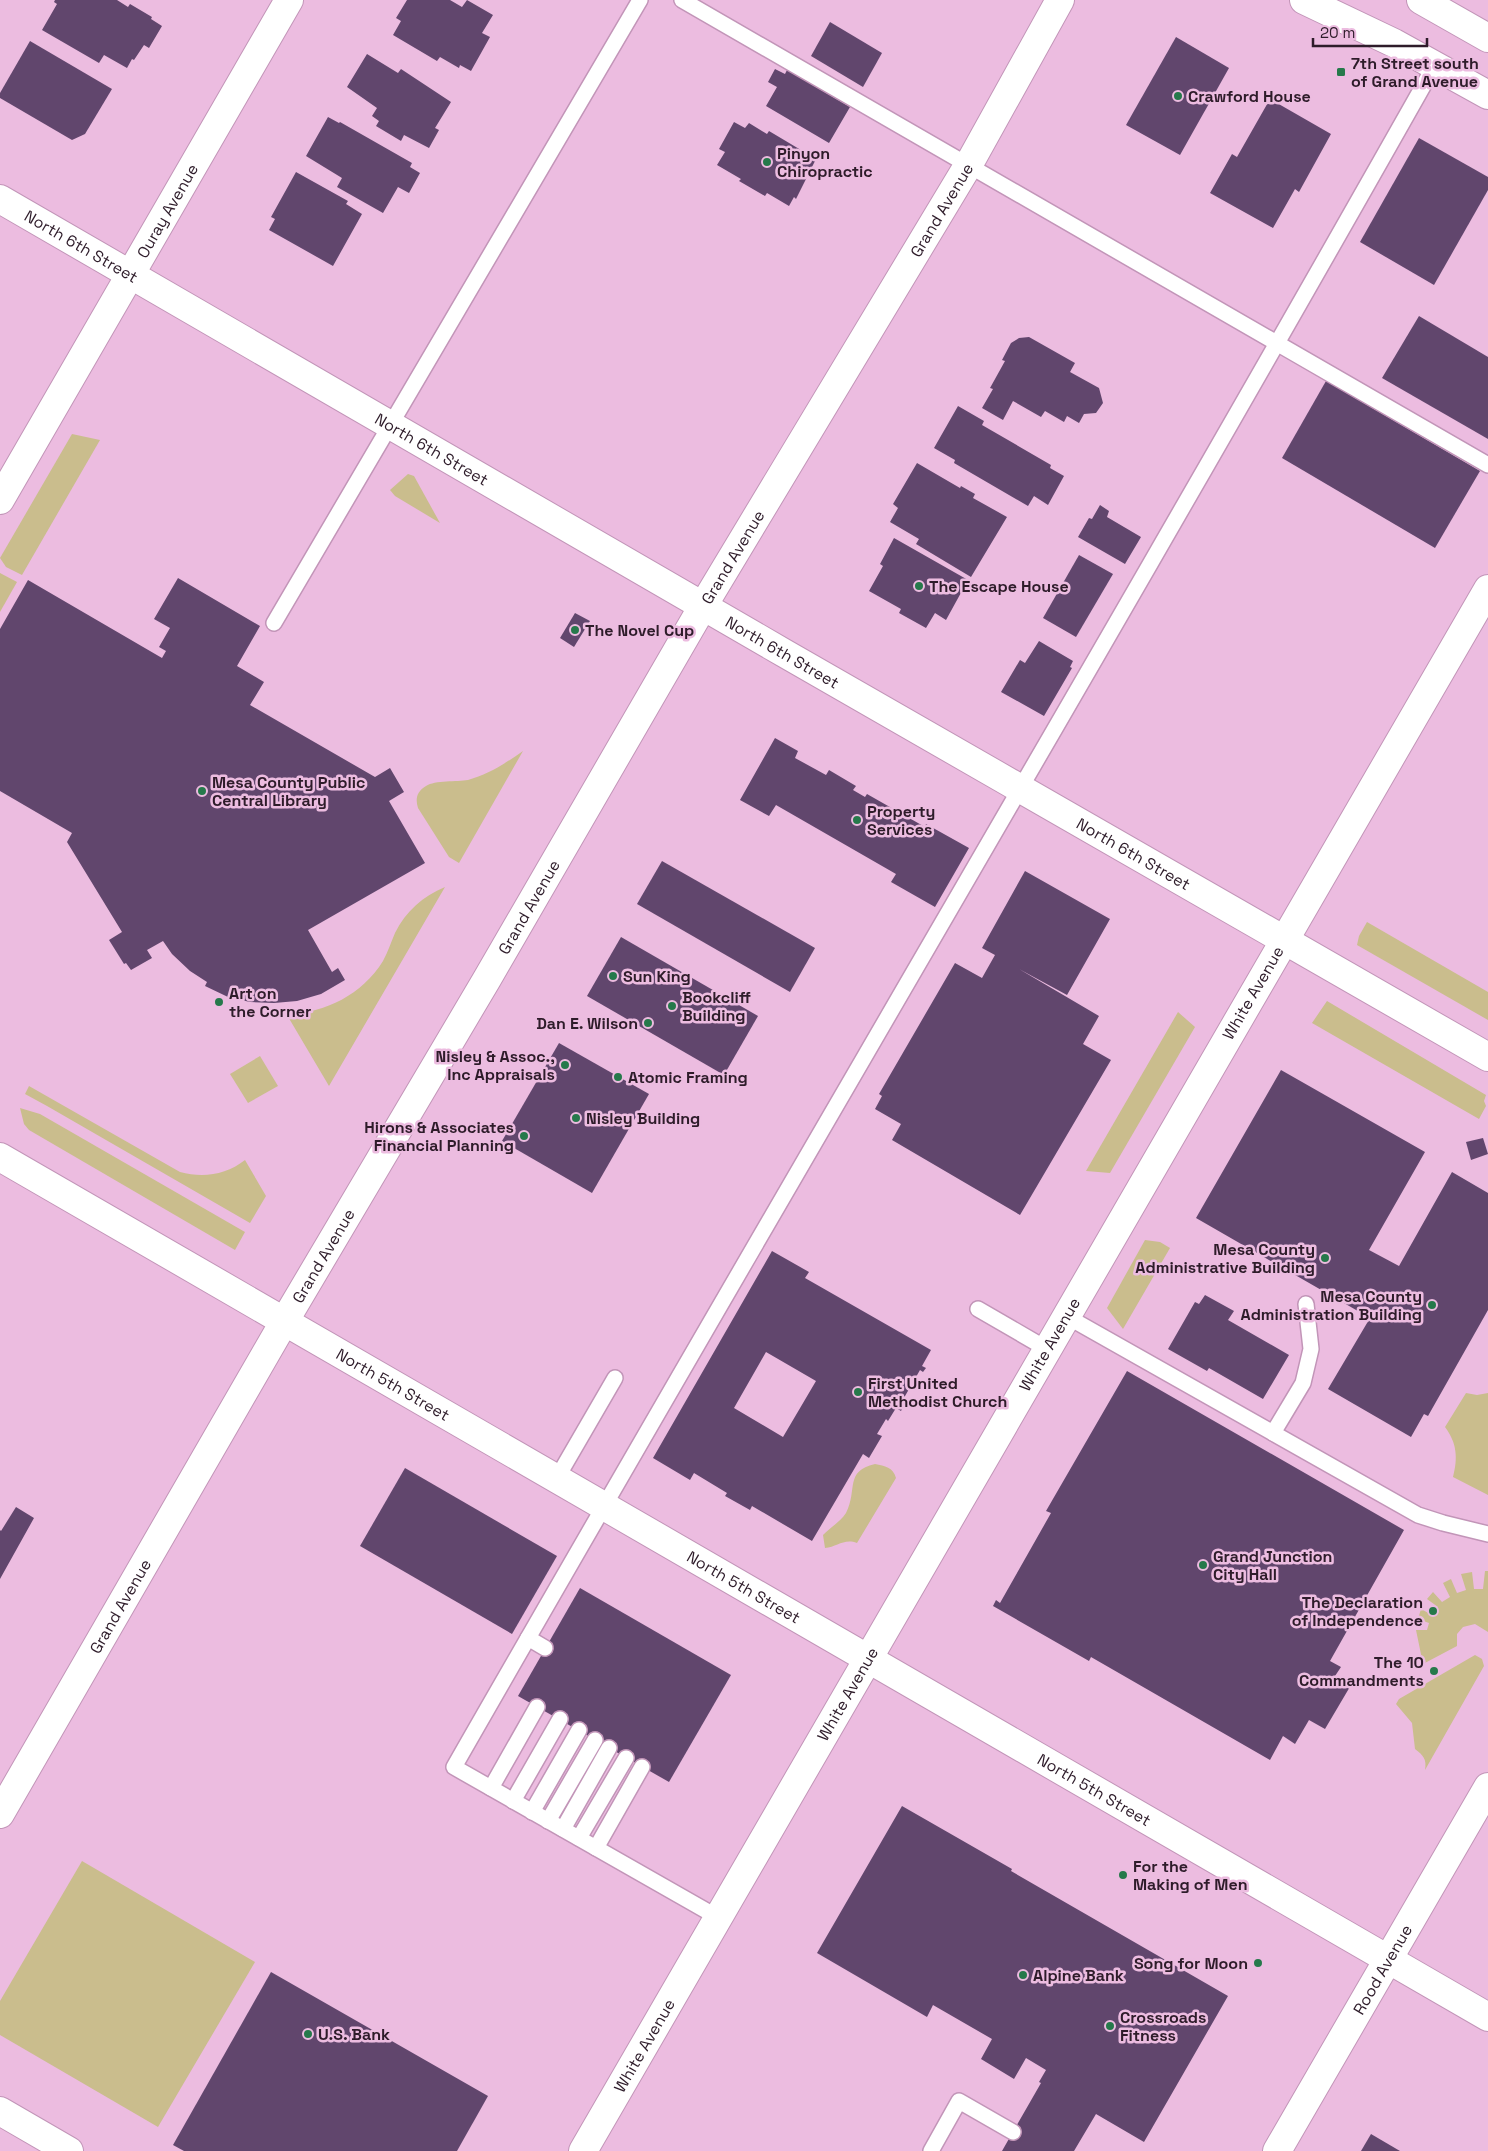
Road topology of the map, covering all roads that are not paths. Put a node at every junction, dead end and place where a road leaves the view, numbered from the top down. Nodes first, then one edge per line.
1 (289, 0) edge
2 (640, 0) edge
3 (682, 0) edge
4 (1060, 0) edge
5 (1304, 0) edge
6 (1421, 0) edge
7 (1488, 38) edge
8 (1435, 65) junction
9 (1488, 95) edge
10 (969, 164) junction
11 (0, 199) edge
12 (130, 274) junction
13 (1277, 343) junction
14 (392, 426) junction
15 (1488, 465) edge
16 (0, 500) edge
17 (1488, 588) edge
18 (703, 606) junction
19 (274, 623) dead end
20 (1020, 789) junction
21 (1285, 940) junction
22 (1488, 1057) edge
23 (0, 1157) edge
24 (1306, 1304) dead end
25 (978, 1309) dead end
26 (1066, 1316) junction
27 (284, 1322) junction
28 (1047, 1350) junction
29 (615, 1378) dead end
30 (1273, 1433) junction
31 (557, 1478) junction
32 (603, 1505) junction
33 (1488, 1534) edge
34 (528, 1638) junction
35 (545, 1648) dead end
36 (867, 1659) junction
37 (537, 1706) dead end
38 (560, 1720) dead end
39 (579, 1730) dead end
40 (595, 1740) dead end
41 (609, 1748) dead end
42 (626, 1758) dead end
43 (642, 1767) dead end
44 (1488, 1787) edge
45 (491, 1788) junction
46 (513, 1801) junction
47 (532, 1812) junction
48 (0, 1814) edge
49 (548, 1821) junction
50 (563, 1829) junction
51 (579, 1838) junction
52 (596, 1848) junction
53 (718, 1918) junction
54 (1388, 1960) junction
55 (1488, 2017) edge
56 (0, 2111) edge
57 (1013, 2132) dead end
58 (69, 2151) edge
59 (583, 2151) edge
60 (930, 2151) edge
61 (1277, 2151) edge

1 - 12 street, Ouray Avenue
2 - 14 lane
3 - 10 lane
4 - 10 street, Grand Avenue
5 - 8 street
6 - 7 street
8 - 9 street
8 - 13 lane
10 - 13 lane
10 - 18 street, Grand Avenue
11 - 12 street, North 6th Street
12 - 14 street, North 6th Street
12 - 16 street, Ouray Avenue
13 - 15 lane
13 - 20 lane
14 - 18 street, North 6th Street
14 - 19 lane
17 - 21 street, White Avenue
18 - 20 street, North 6th Street
18 - 27 street, Grand Avenue
20 - 21 street, North 6th Street
20 - 32 lane
21 - 22 street, North 6th Street
21 - 26 street, White Avenue
23 - 27 street, North 5th Street
24 - 30 lane
25 - 28 lane
26 - 28 street, White Avenue
26 - 30 lane
27 - 31 street, North 5th Street
27 - 48 street, Grand Avenue
28 - 36 street, White Avenue
29 - 31 lane
30 - 33 lane
31 - 32 street, North 5th Street
32 - 34 lane
32 - 36 street, North 5th Street
34 - 35 lane
34 - 45 lane
36 - 53 street, White Avenue
36 - 54 street, North 5th Street
37 - 45 lane
38 - 46 lane
39 - 47 lane
40 - 49 lane
41 - 50 lane
42 - 51 lane
43 - 52 lane
44 - 54 street, Rood Avenue
45 - 46 lane
46 - 47 lane
47 - 49 lane
49 - 50 lane
50 - 51 lane
51 - 52 lane
52 - 53 lane
53 - 59 street, White Avenue
54 - 55 street, North 5th Street
54 - 61 street, Rood Avenue
56 - 58 street
57 - 60 lane

